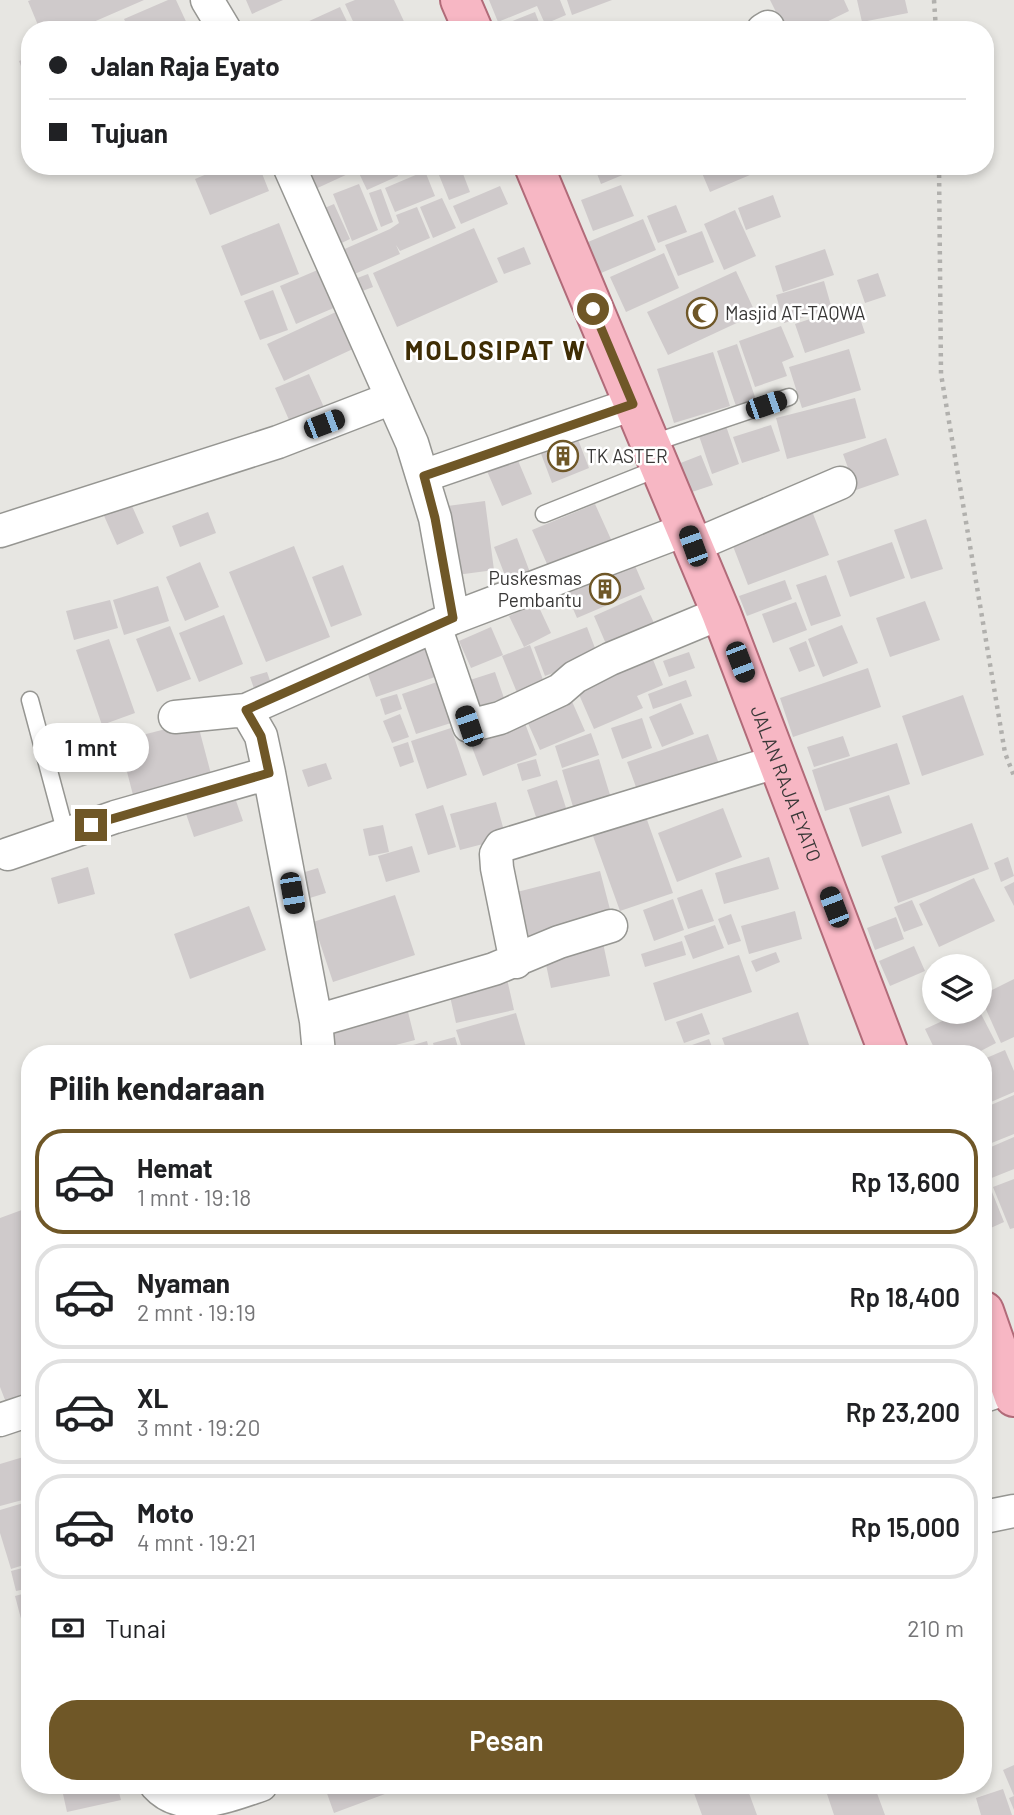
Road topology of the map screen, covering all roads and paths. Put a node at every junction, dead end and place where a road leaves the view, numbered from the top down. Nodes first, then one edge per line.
1 (207, 0) edge
2 (460, 0) edge
3 (934, 0) edge
4 (220, 21) edge
5 (469, 21) edge
6 (935, 21) edge
7 (293, 175) edge
8 (538, 175) edge
9 (939, 175) edge
10 (789, 397) dead end
11 (392, 398) junction
12 (633, 404) junction
13 (655, 456) junction
14 (424, 476) junction
15 (840, 483) dead end
16 (544, 514) dead end
17 (0, 531) edge
18 (690, 538) junction
19 (721, 613) junction
20 (444, 622) junction
21 (30, 700) dead end
22 (246, 710) junction
23 (175, 717) dead end
24 (779, 761) junction
25 (269, 773) junction
26 (1014, 776) edge
27 (66, 834) junction
28 (8, 854) dead end
29 (611, 926) dead end
30 (516, 962) junction
31 (316, 1021) junction
32 (318, 1045) edge
33 (887, 1045) edge
34 (992, 1346) edge
35 (1003, 1393) edge
36 (21, 1413) edge
37 (0, 1420) edge
38 (1014, 1511) edge
39 (992, 1515) edge
40 (166, 1794) edge
41 (234, 1794) edge

1 - 4 street
2 - 5 main road
3 - 6 path
7 - 11 street
8 - 12 main road, JALAN RAJA EYATO
9 - 26 path
10 - 13 lane
11 - 14 street
11 - 17 street
12 - 13 main road, JALAN RAJA EYATO
12 - 14 street
13 - 16 lane
13 - 18 main road, JALAN RAJA EYATO
14 - 20 street
15 - 18 street
18 - 19 main road, JALAN RAJA EYATO
18 - 20 street
19 - 20 street
19 - 24 main road, JALAN RAJA EYATO
20 - 22 street
21 - 27 lane
22 - 23 street
22 - 25 street
24 - 30 street
24 - 33 main road, JALAN RAJA EYATO
25 - 27 street
25 - 31 street
27 - 28 street
29 - 30 street
30 - 31 street
31 - 32 street
34 - 35 main road
36 - 37 street
38 - 39 street
40 - 41 street

